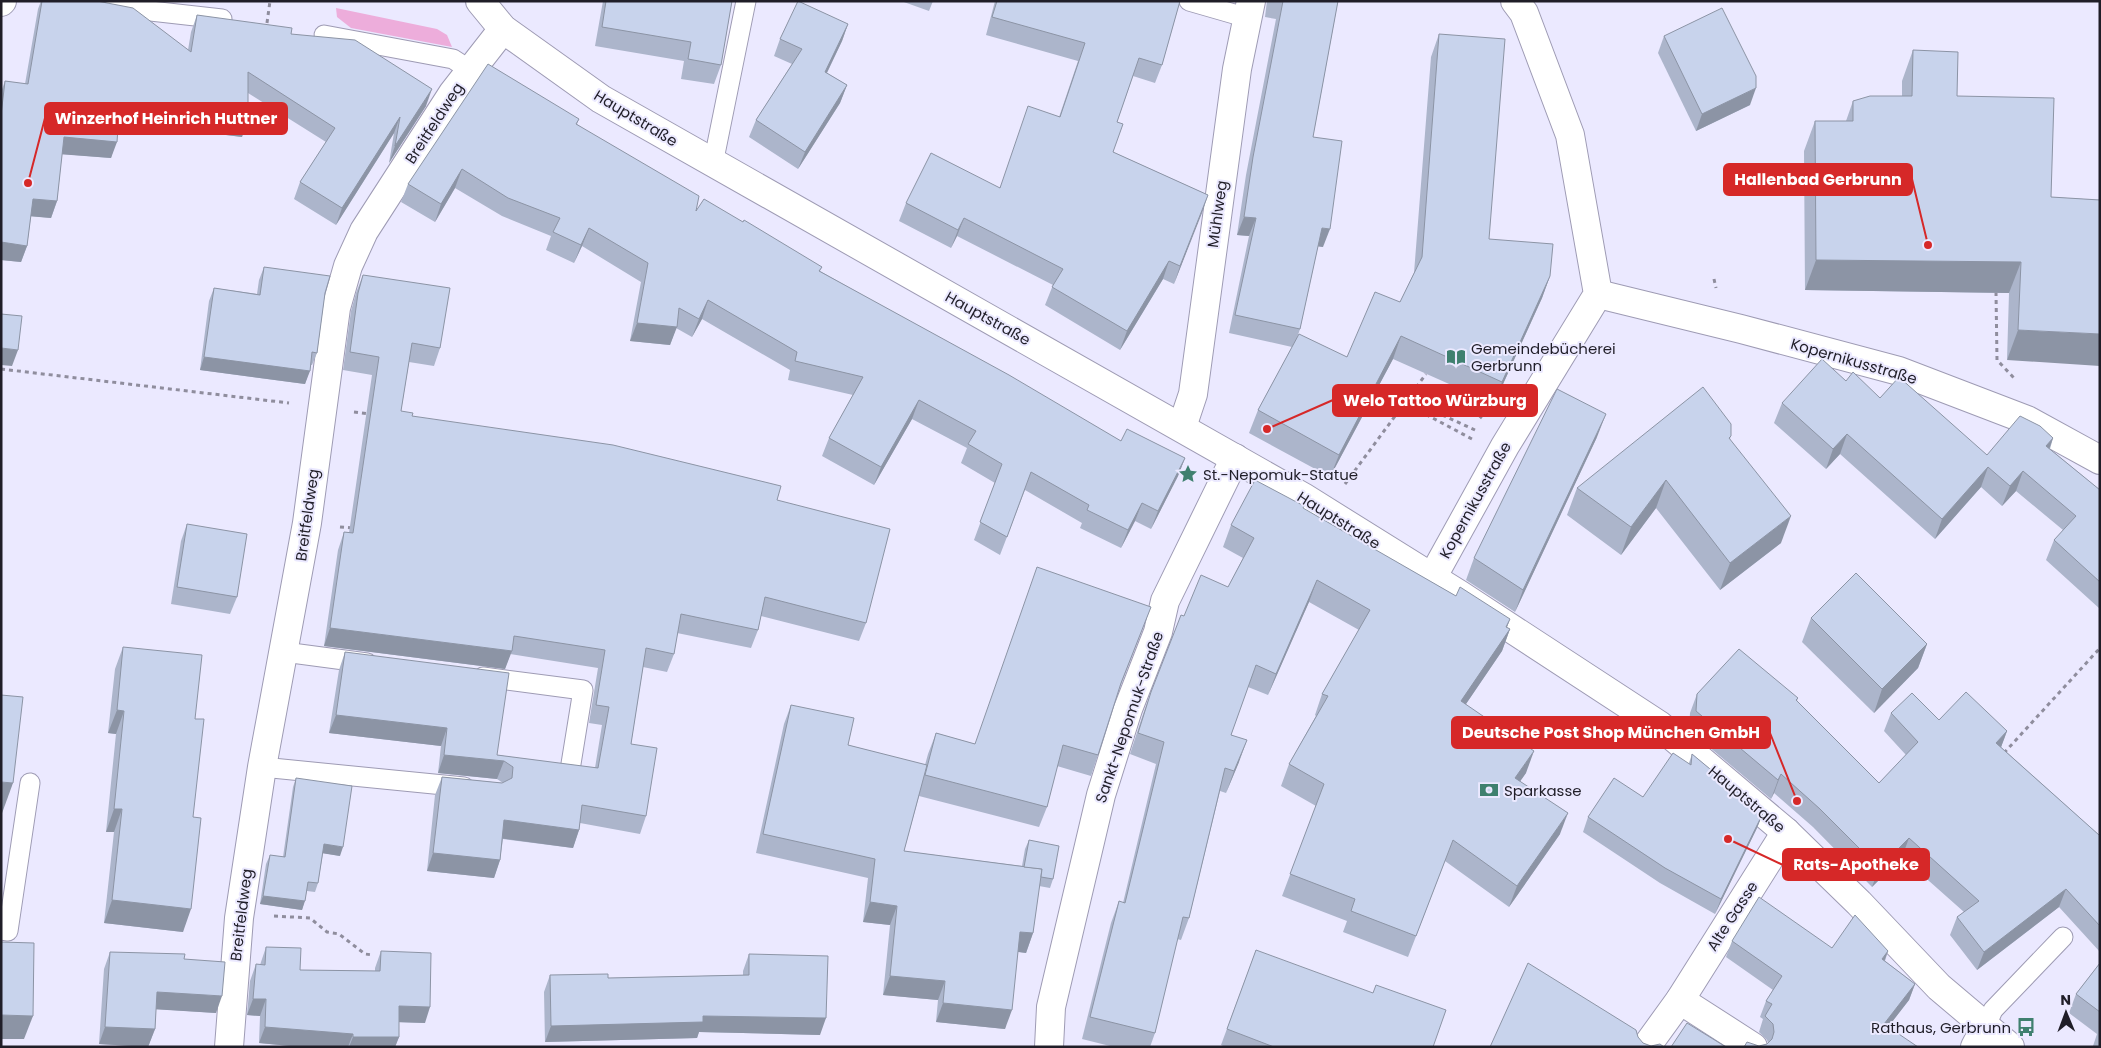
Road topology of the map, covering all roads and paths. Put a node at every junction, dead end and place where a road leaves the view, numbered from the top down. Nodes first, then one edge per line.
1 (116, 1) edge
2 (270, 1) edge
3 (480, 1) edge
4 (746, 1) edge
5 (1189, 1) edge
6 (1515, 1) edge
7 (1249, 9) edge
8 (223, 19) edge
9 (267, 23) edge
10 (503, 29) junction
11 (324, 35) edge
12 (470, 70) junction
13 (713, 164) junction
14 (1996, 292) edge
15 (1598, 294) junction
16 (1, 369) edge
17 (1426, 374) dead end
18 (2015, 380) dead end
19 (1482, 399) dead end
20 (1404, 405) junction
21 (321, 406) junction
22 (1438, 412) junction
23 (1476, 413) junction
24 (377, 415) edge
25 (1428, 415) junction
26 (1487, 423) dead end
27 (1182, 427) junction
28 (1483, 429) dead end
29 (1479, 442) dead end
30 (1235, 458) junction
31 (2100, 460) edge
32 (1344, 485) dead end
33 (307, 523) junction
34 (356, 529) edge
35 (1432, 578) junction
36 (2100, 648) edge
37 (284, 652) junction
38 (380, 664) edge
39 (467, 675) edge
40 (1998, 760) edge
41 (262, 766) junction
42 (570, 770) edge
43 (30, 783) dead end
44 (486, 789) edge
45 (1786, 832) junction
46 (1910, 850) edge
47 (1860, 903) junction
48 (265, 915) dead end
49 (1, 930) edge
50 (2064, 937) dead end
51 (373, 955) dead end
52 (1680, 1000) junction
53 (1980, 1037) edge
54 (229, 1047) edge
55 (1049, 1047) edge
56 (1646, 1047) edge
57 (1753, 1047) edge
58 (2010, 1047) edge

1 - 8 lane
2 - 9 path
3 - 10 street, Hauptstraße
4 - 13 lane
5 - 7 lane
6 - 15 street
7 - 27 street, Mühlweg
10 - 12 street, Breitfeldweg
10 - 13 street, Hauptstraße
11 - 12 lane
12 - 21 street, Breitfeldweg
13 - 27 street, Hauptstraße
14 - 18 path
15 - 31 street, Kopernikusstraße
15 - 35 street, Kopernikusstraße
16 - 21 path
17 - 20 path
19 - 23 path
20 - 25 path
20 - 32 path
21 - 24 path
21 - 33 street, Breitfeldweg
22 - 23 path
22 - 25 path
22 - 28 path
23 - 26 path
25 - 29 path
27 - 30 street, Hauptstraße
30 - 35 street, Hauptstraße
30 - 55 street, Sankt-Nepomuk-Straße
33 - 34 path
33 - 37 street, Breitfeldweg
35 - 45 street, Hauptstraße
36 - 40 path
37 - 38 lane
37 - 41 street, Breitfeldweg
39 - 42 lane
41 - 44 lane
41 - 54 street, Breitfeldweg
43 - 49 lane
45 - 47 street, Hauptstraße
45 - 52 street, Alte Gasse
46 - 47 path
47 - 53 street, Hauptstraße
48 - 51 path
50 - 53 lane
52 - 56 street, Alte Gasse
52 - 57 street
53 - 58 street, Hauptstraße

